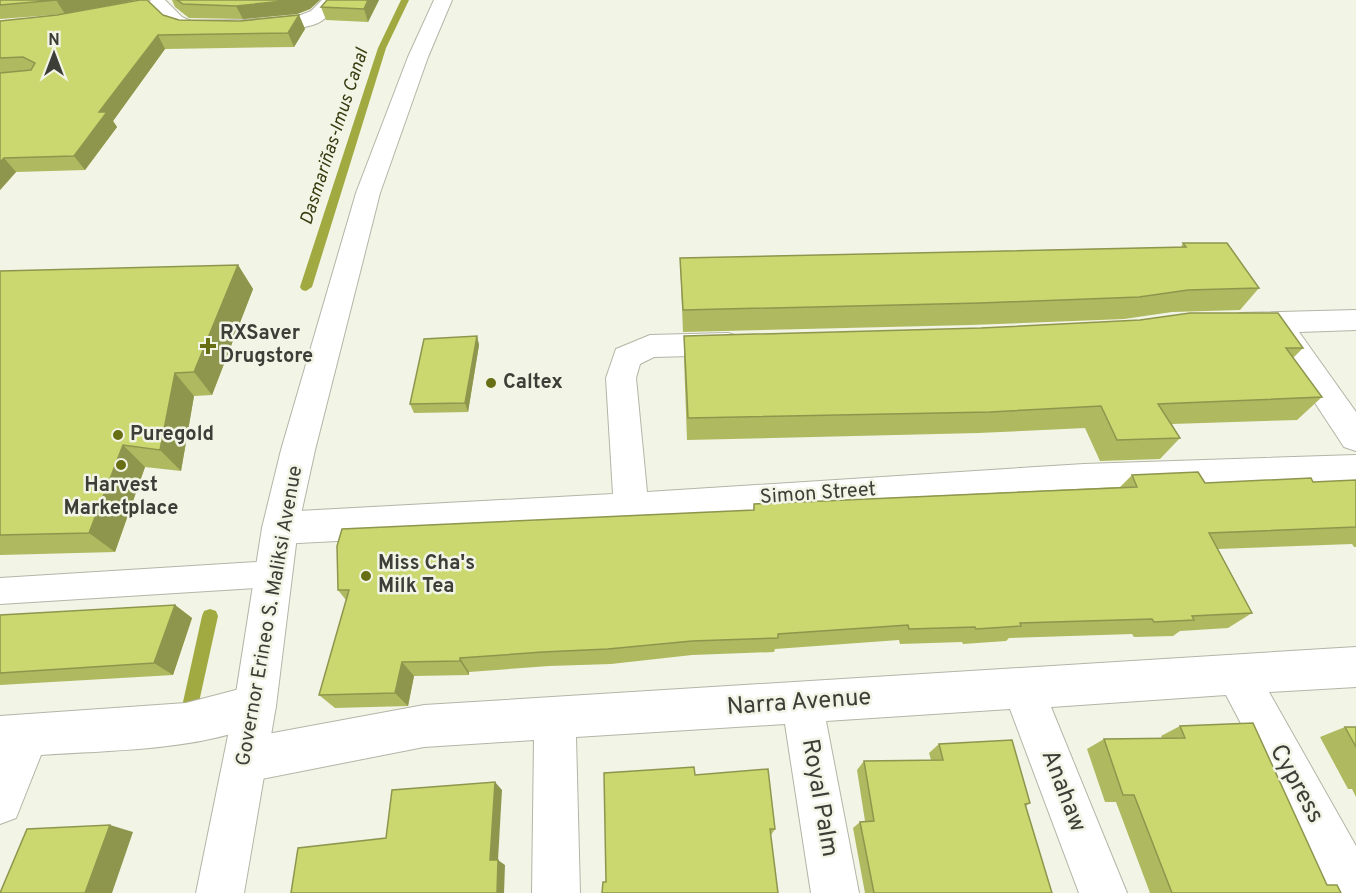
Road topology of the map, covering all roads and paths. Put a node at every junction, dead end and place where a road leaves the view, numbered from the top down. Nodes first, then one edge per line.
1 (331, 0) edge
2 (443, 0) edge
3 (165, 2) edge
4 (137, 9) edge
5 (1356, 320) edge
6 (1213, 322) edge
7 (1278, 324) junction
8 (757, 344) edge
9 (1356, 438) edge
10 (1356, 469) edge
11 (631, 508) junction
12 (280, 528) junction
13 (273, 574) junction
14 (0, 591) edge
15 (1356, 667) edge
16 (1237, 675) junction
17 (1023, 688) junction
18 (802, 703) junction
19 (255, 706) junction
20 (555, 719) junction
21 (14, 736) edge
22 (246, 760) junction
23 (0, 802) edge
24 (220, 893) edge
25 (556, 893) edge
26 (835, 893) edge
27 (1103, 893) edge
28 (1356, 893) edge

1 - 3 street
2 - 12 street, Governor Erineo S. Maliksi Avenue
3 - 4 street
5 - 7 street
6 - 7 street
7 - 9 street
8 - 11 street
10 - 11 street, Simon Street
11 - 12 street, Simon Street
12 - 13 street, Governor Erineo S. Maliksi Avenue
13 - 14 lane
13 - 19 street, Governor Erineo S. Maliksi Avenue
15 - 16 street, Narra Avenue
16 - 17 street, Narra Avenue
16 - 28 street, Cypress
17 - 18 street, Narra Avenue
17 - 27 street, Anahaw
18 - 20 street, Narra Avenue
18 - 26 street, Royal Palm
19 - 21 street
19 - 22 street, Governor Erineo S. Maliksi Avenue
20 - 22 street, Narra Avenue
20 - 25 street
21 - 23 street
22 - 24 street, Governor Erineo S. Maliksi Avenue

